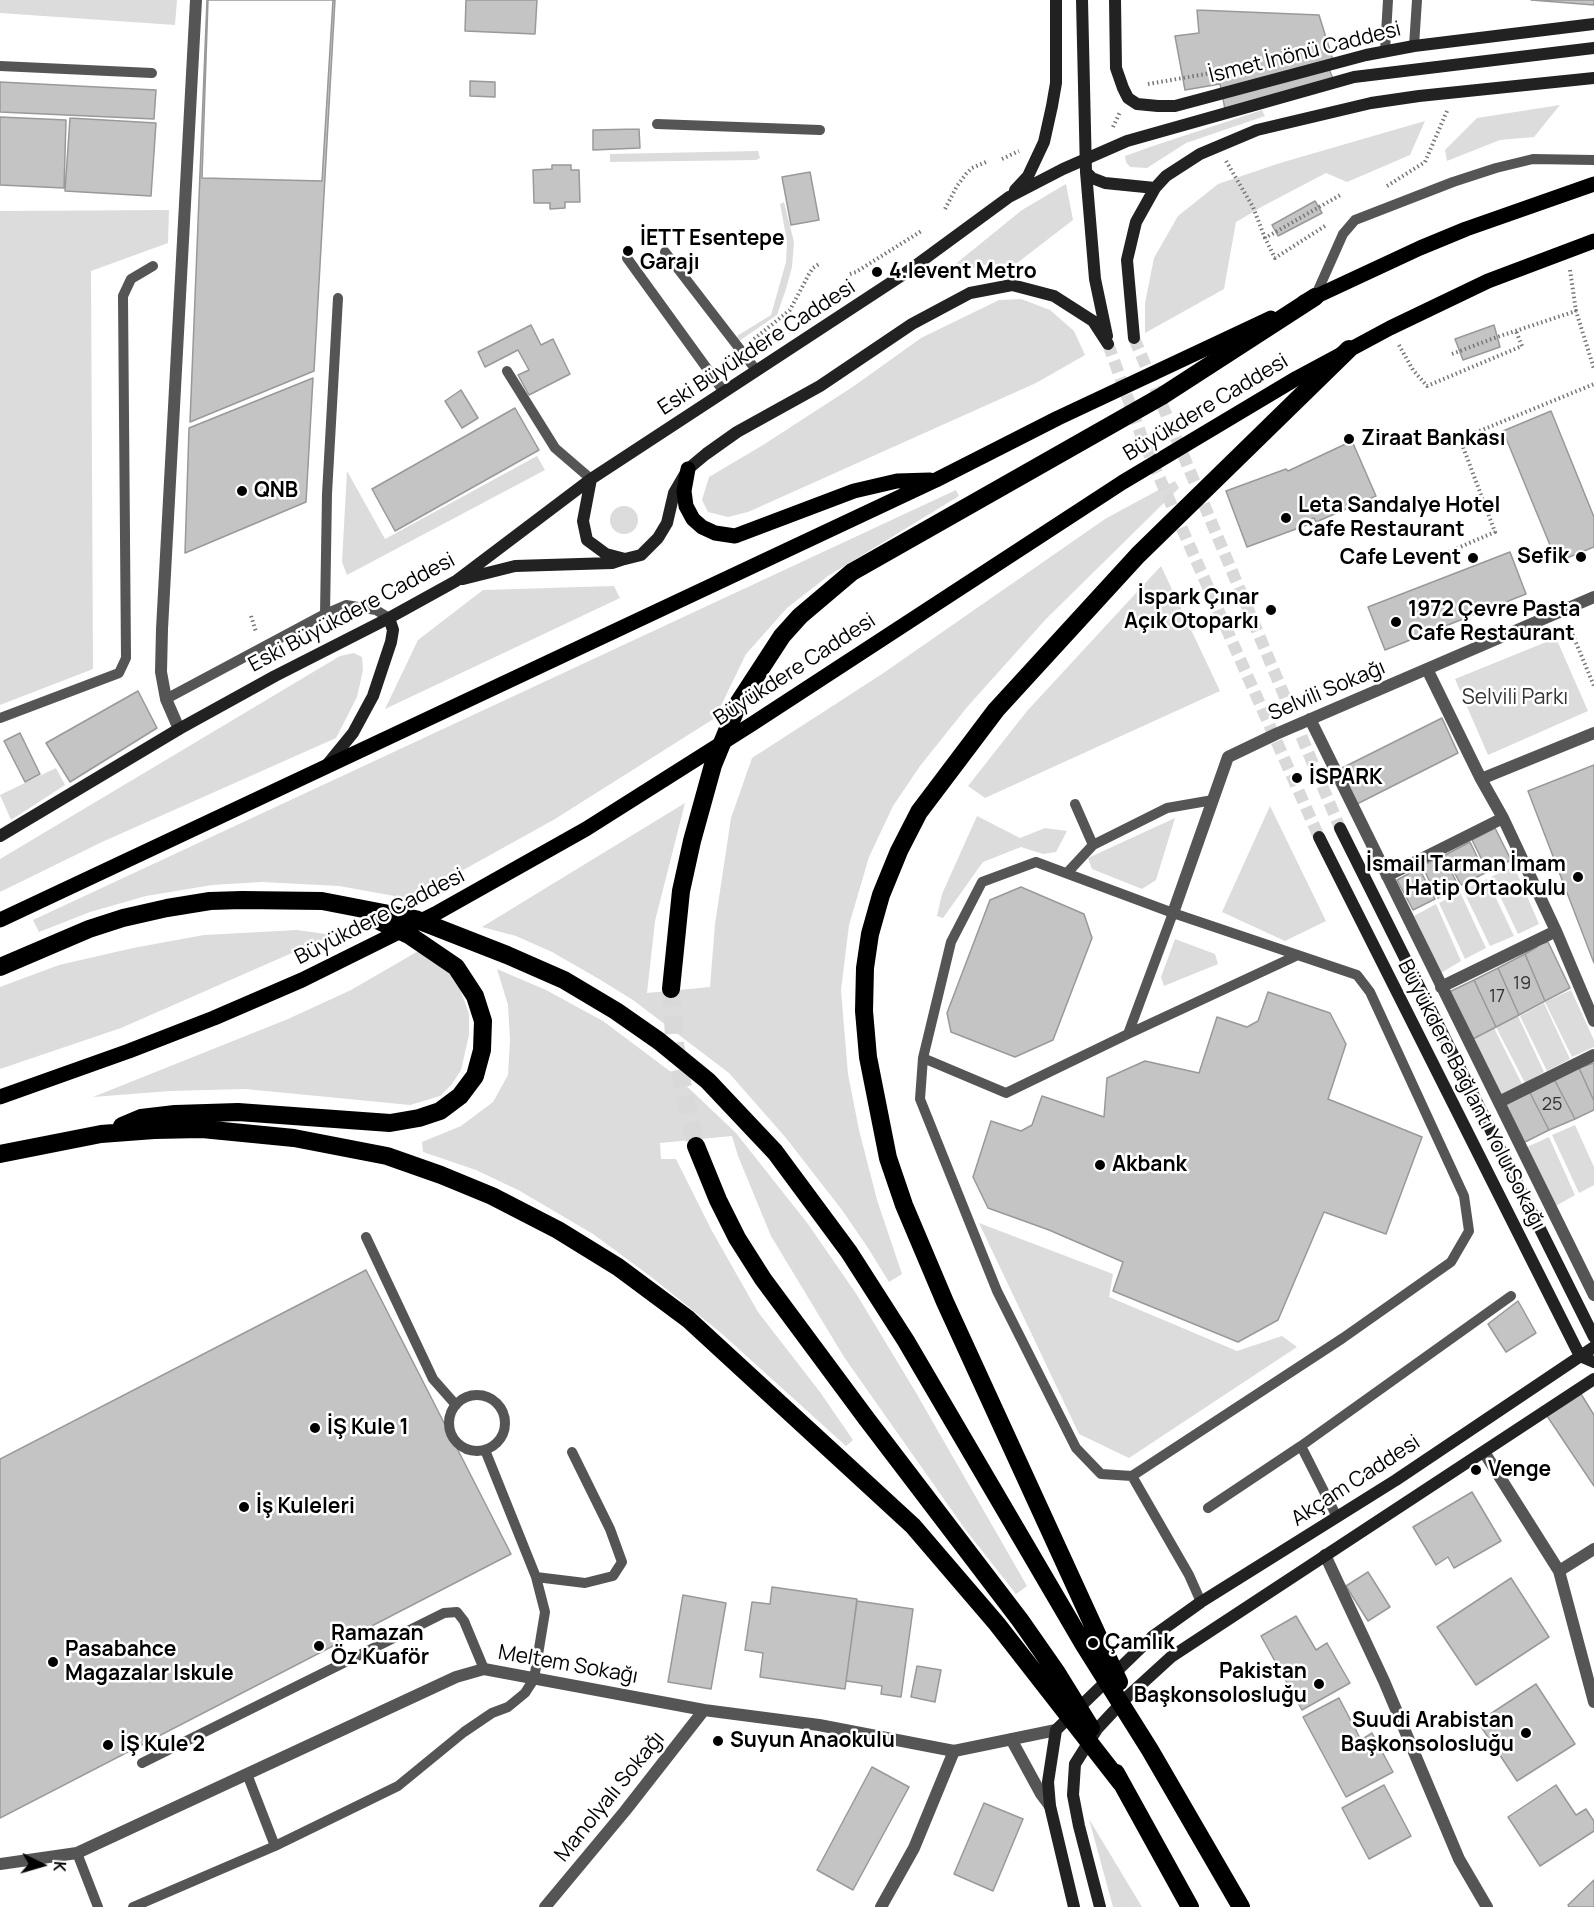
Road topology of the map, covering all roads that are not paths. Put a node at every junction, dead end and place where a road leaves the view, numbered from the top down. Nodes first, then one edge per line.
1 (196, 0) edge
2 (1056, 0) edge
3 (1082, 0) edge
4 (1115, 0) edge
5 (1388, 0) edge
6 (1416, 0) edge
7 (1594, 24) edge
8 (1414, 46) junction
9 (1594, 48) edge
10 (1385, 51) junction
11 (0, 66) edge
12 (152, 73) dead end
13 (1594, 78) edge
14 (657, 124) dead end
15 (820, 130) dead end
16 (1594, 160) edge
17 (1086, 172) junction
18 (1594, 184) edge
19 (1155, 188) junction
20 (1008, 197) junction
21 (1594, 241) edge
22 (665, 252) dead end
23 (627, 258) dead end
24 (153, 266) dead end
25 (1315, 297) junction
26 (338, 298) dead end
27 (1134, 338) tunnel mouth
28 (1349, 349) junction
29 (756, 370) junction
30 (507, 371) dead end
31 (723, 392) junction
32 (688, 469) junction
33 (591, 479) junction
34 (936, 480) junction
35 (625, 559) junction
36 (456, 581) junction
37 (1594, 597) edge
38 (325, 614) junction
39 (389, 618) junction
40 (1427, 669) junction
41 (166, 699) junction
42 (0, 718) edge
43 (1310, 719) junction
44 (179, 729) junction
45 (1594, 733) edge
46 (326, 766) junction
47 (1481, 779) junction
48 (1213, 800) junction
49 (1075, 804) dead end
50 (1503, 818) junction
51 (1340, 828) tunnel mouth
52 (0, 836) edge
53 (1319, 837) tunnel mouth
54 (1093, 845) junction
55 (1067, 873) junction
56 (1387, 876) junction
57 (347, 906) junction
58 (1173, 913) junction
59 (0, 920) edge
60 (1556, 931) junction
61 (1298, 955) junction
62 (0, 967) edge
63 (1441, 987) junction
64 (671, 989) tunnel mouth
65 (1594, 1021) edge
66 (1128, 1034) junction
67 (1594, 1055) edge
68 (923, 1058) junction
69 (0, 1097) edge
70 (1499, 1102) junction
71 (101, 1134) junction
72 (40, 1145) junction
73 (696, 1146) tunnel mouth
74 (0, 1154) edge
75 (0, 1162) edge
76 (366, 1237) dead end
77 (1594, 1295) edge
78 (1512, 1296) dead end
79 (1594, 1336) edge
80 (1594, 1347) edge
81 (1580, 1356) junction
82 (1594, 1362) edge
83 (1594, 1379) edge
84 (456, 1405) junction
85 (1301, 1446) junction
86 (485, 1450) junction
87 (572, 1452) dead end
88 (1484, 1452) junction
89 (1132, 1476) junction
90 (1208, 1508) dead end
91 (1337, 1517) junction
92 (1594, 1549) edge
93 (1325, 1555) junction
94 (1559, 1571) junction
95 (536, 1577) junction
96 (1201, 1602) junction
97 (1092, 1642) junction
98 (484, 1669) junction
99 (534, 1678) junction
100 (1594, 1702) edge
101 (704, 1710) junction
102 (1056, 1730) junction
103 (1011, 1739) junction
104 (954, 1751) junction
105 (142, 1763) dead end
106 (247, 1774) junction
107 (1121, 1783) junction
108 (1050, 1806) junction
109 (275, 1846) junction
110 (77, 1853) junction
111 (0, 1864) edge
112 (98, 1907) edge
113 (133, 1907) edge
114 (545, 1907) edge
115 (881, 1907) edge
116 (1074, 1907) edge
117 (1100, 1907) edge
118 (1190, 1907) edge
119 (1241, 1907) edge
120 (1487, 1907) edge

1 - 41 street
2 - 20 street
3 - 17 street
4 - 10 street, İsmet İnönü Caddesi
5 - 10 lane
6 - 8 lane
7 - 8 street, İsmet İnönü Caddesi
8 - 10 street, İsmet İnönü Caddesi
9 - 20 street, Eski Büyükdere Caddesi
11 - 12 lane
13 - 19 street
14 - 15 lane
16 - 25 lane
17 - 19 street
17 - 32 street
18 - 25 main road
19 - 27 street
20 - 29 street, Eski Büyükdere Caddesi
21 - 28 main road, Büyükdere Caddesi
22 - 29 lane
23 - 31 lane
24 - 42 lane
25 - 34 main road
25 - 64 highway
26 - 38 lane
28 - 69 main road, Büyükdere Caddesi
28 - 97 highway
29 - 31 street, Eski Büyükdere Caddesi
30 - 33 lane
31 - 33 street, Eski Büyükdere Caddesi
32 - 34 main road
32 - 35 street
33 - 35 street
33 - 36 street, Eski Büyükdere Caddesi
34 - 46 main road
35 - 36 street
36 - 39 street, Eski Büyükdere Caddesi
37 - 40 street, Selvili Sokağı
38 - 39 lane
38 - 41 lane
39 - 44 street, Eski Büyükdere Caddesi
39 - 46 street
40 - 43 street, Selvili Sokağı
40 - 47 street
41 - 44 street
43 - 48 street, Selvili Sokağı
43 - 56 street
44 - 52 street, Eski Büyükdere Caddesi
45 - 47 street
46 - 59 main road
47 - 50 street
48 - 54 lane
48 - 58 street, Selvili Sokağı
49 - 54 lane
50 - 56 street
50 - 60 street
51 - 79 street
53 - 81 street, Büyükdere Bağlantı Yolu Sokağı
54 - 55 lane
55 - 58 lane
55 - 68 lane
56 - 63 street
57 - 62 highway
57 - 71 highway
57 - 97 highway
58 - 61 lane
58 - 66 lane
60 - 63 street
60 - 65 street
61 - 66 lane
61 - 89 lane
63 - 70 street
66 - 68 lane
67 - 70 street
68 - 89 lane
70 - 77 street
71 - 72 highway
71 - 107 highway
72 - 74 highway
72 - 75 street
73 - 107 highway
76 - 84 lane
78 - 85 lane
80 - 81 street, Akçam Caddesi
81 - 82 street
81 - 91 street, Akçam Caddesi
83 - 88 street
84 - 86 lane
84 - 86 lane
85 - 90 lane
85 - 91 lane
86 - 95 lane
87 - 95 lane
88 - 93 street
88 - 94 street
89 - 96 lane
91 - 96 street, Akçam Caddesi
92 - 94 street
93 - 117 street
93 - 120 street
94 - 100 street
95 - 99 lane
96 - 102 street, Akçam Caddesi
97 - 119 highway
98 - 99 street, Meltem Sokağı
98 - 105 lane
98 - 106 street, Meltem Sokağı
99 - 101 street, Meltem Sokağı
99 - 109 lane
101 - 104 street, Meltem Sokağı
101 - 114 street, Manolyalı Sokağı
102 - 103 street, Meltem Sokağı
102 - 108 street
103 - 104 street, Meltem Sokağı
103 - 108 street
104 - 115 street
106 - 109 lane
106 - 110 street, Meltem Sokağı
107 - 118 highway
108 - 116 street
109 - 113 lane
110 - 111 street, Meltem Sokağı
110 - 112 lane

